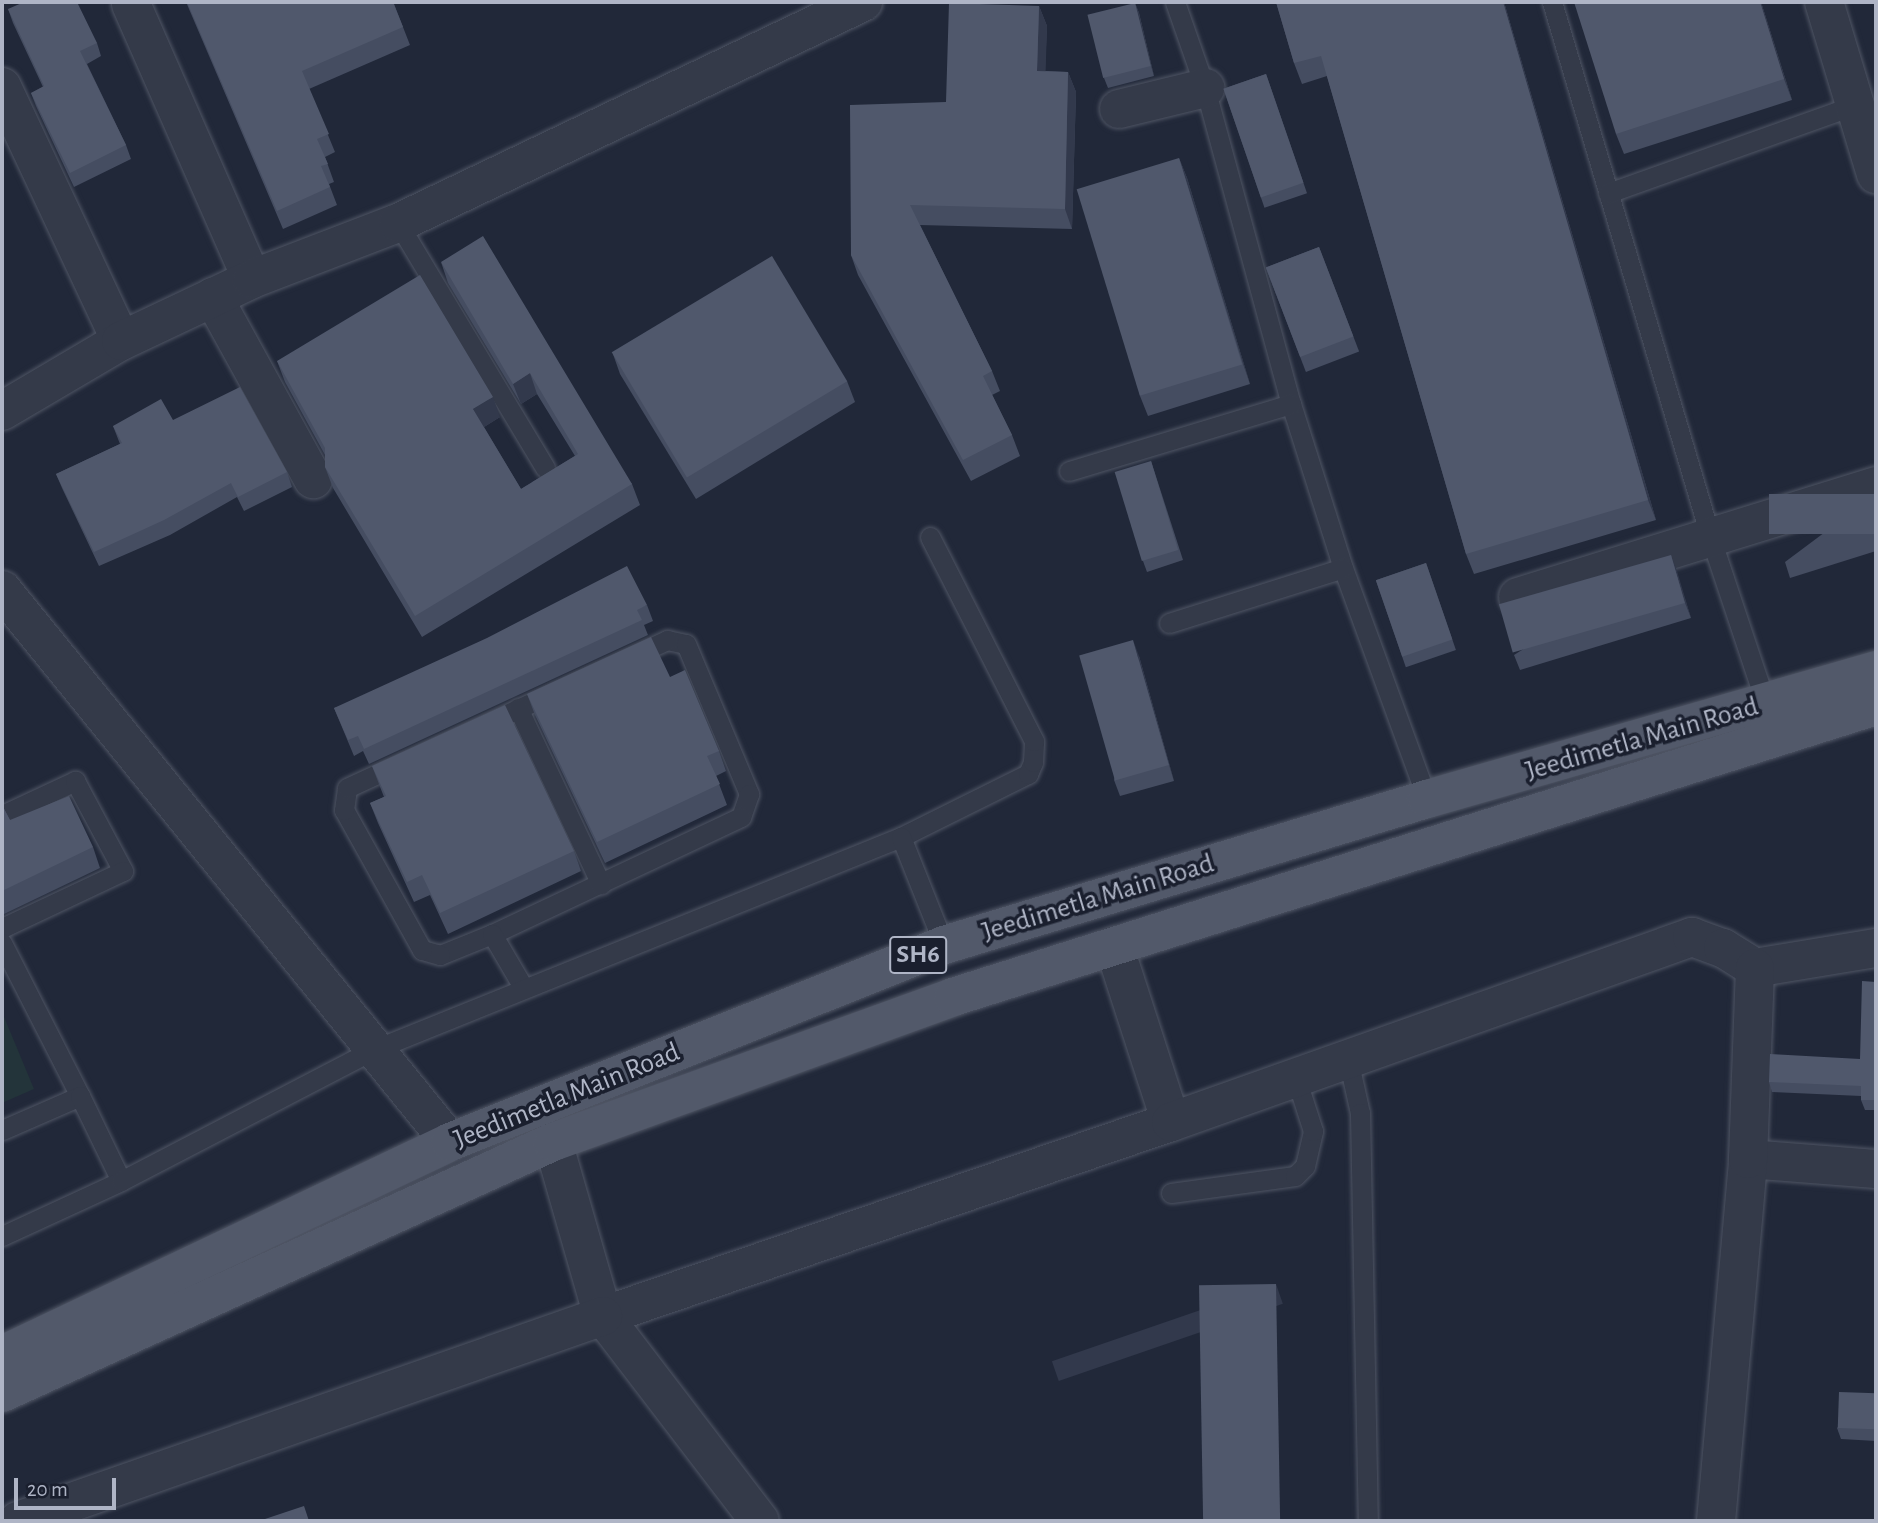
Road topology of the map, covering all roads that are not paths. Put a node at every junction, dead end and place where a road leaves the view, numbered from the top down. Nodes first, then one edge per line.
1 (863, 2) edge
2 (1175, 2) edge
3 (1552, 2) edge
4 (1824, 2) edge
5 (131, 4) dead end
6 (2, 87) edge
7 (1205, 89) junction
8 (1855, 105) junction
9 (1118, 109) dead end
10 (1876, 174) edge
11 (1608, 193) junction
12 (398, 223) junction
13 (252, 279) junction
14 (213, 297) junction
15 (121, 341) junction
16 (1291, 404) junction
17 (2, 411) edge
18 (545, 468) dead end
19 (1069, 471) dead end
20 (313, 479) dead end
21 (1876, 486) edge
22 (930, 537) dead end
23 (1711, 539) junction
24 (1343, 568) junction
25 (2, 590) edge
26 (1518, 597) edge
27 (1169, 624) dead end
28 (1876, 670) edge
29 (1766, 704) junction
30 (1876, 706) edge
31 (518, 708) junction
32 (1427, 799) junction
33 (2, 815) edge
34 (901, 837) junction
35 (601, 884) junction
36 (2, 928) edge
37 (492, 934) junction
38 (2, 943) edge
39 (944, 945) junction
40 (1114, 946) junction
41 (1876, 947) edge
42 (1755, 968) junction
43 (523, 987) junction
44 (373, 1050) junction
45 (1349, 1059) junction
46 (1296, 1078) junction
47 (80, 1096) junction
48 (1171, 1122) junction
49 (2, 1130) edge
50 (450, 1142) junction
51 (553, 1142) junction
52 (1748, 1159) junction
53 (1876, 1169) edge
54 (121, 1181) junction
55 (1171, 1193) dead end
56 (2, 1236) edge
57 (603, 1316) junction
58 (2, 1355) edge
59 (2, 1392) edge
60 (18, 1521) edge
61 (760, 1521) edge
62 (1368, 1521) edge
63 (1716, 1521) edge

1 - 12 street
2 - 7 lane
3 - 11 lane
4 - 8 street
5 - 13 street
6 - 15 street
7 - 9 street
7 - 16 lane
8 - 10 street
8 - 11 lane
11 - 23 lane
12 - 13 street
12 - 18 lane
13 - 14 street
14 - 15 street
14 - 20 street
15 - 17 street
16 - 19 lane
16 - 24 lane
21 - 23 street
22 - 34 lane
23 - 26 street
23 - 29 lane
24 - 27 lane
24 - 32 lane
25 - 44 street
28 - 29 main road, Jeedimetla Main Road / SH6
29 - 32 main road, Jeedimetla Main Road / SH6
30 - 40 main road, Jeedimetla Main Road / SH6
31 - 35 lane
31 - 35 lane
31 - 37 lane
32 - 39 main road, Jeedimetla Main Road / SH6
33 - 36 lane
34 - 39 lane
34 - 43 lane
35 - 37 lane
37 - 43 lane
38 - 47 lane
39 - 50 main road, Jeedimetla Main Road / SH6
40 - 48 street
40 - 51 main road, Jeedimetla Main Road / SH6
41 - 42 street
42 - 45 street
42 - 52 street
43 - 44 lane
44 - 50 street
44 - 54 lane
45 - 46 street
45 - 62 lane
46 - 48 street
46 - 55 lane
47 - 49 lane
47 - 54 lane
48 - 57 street
50 - 58 main road, Jeedimetla Main Road / SH6
51 - 57 street
51 - 59 main road, Jeedimetla Main Road / SH6
52 - 53 street
52 - 63 street
54 - 56 lane
57 - 60 street
57 - 61 street

